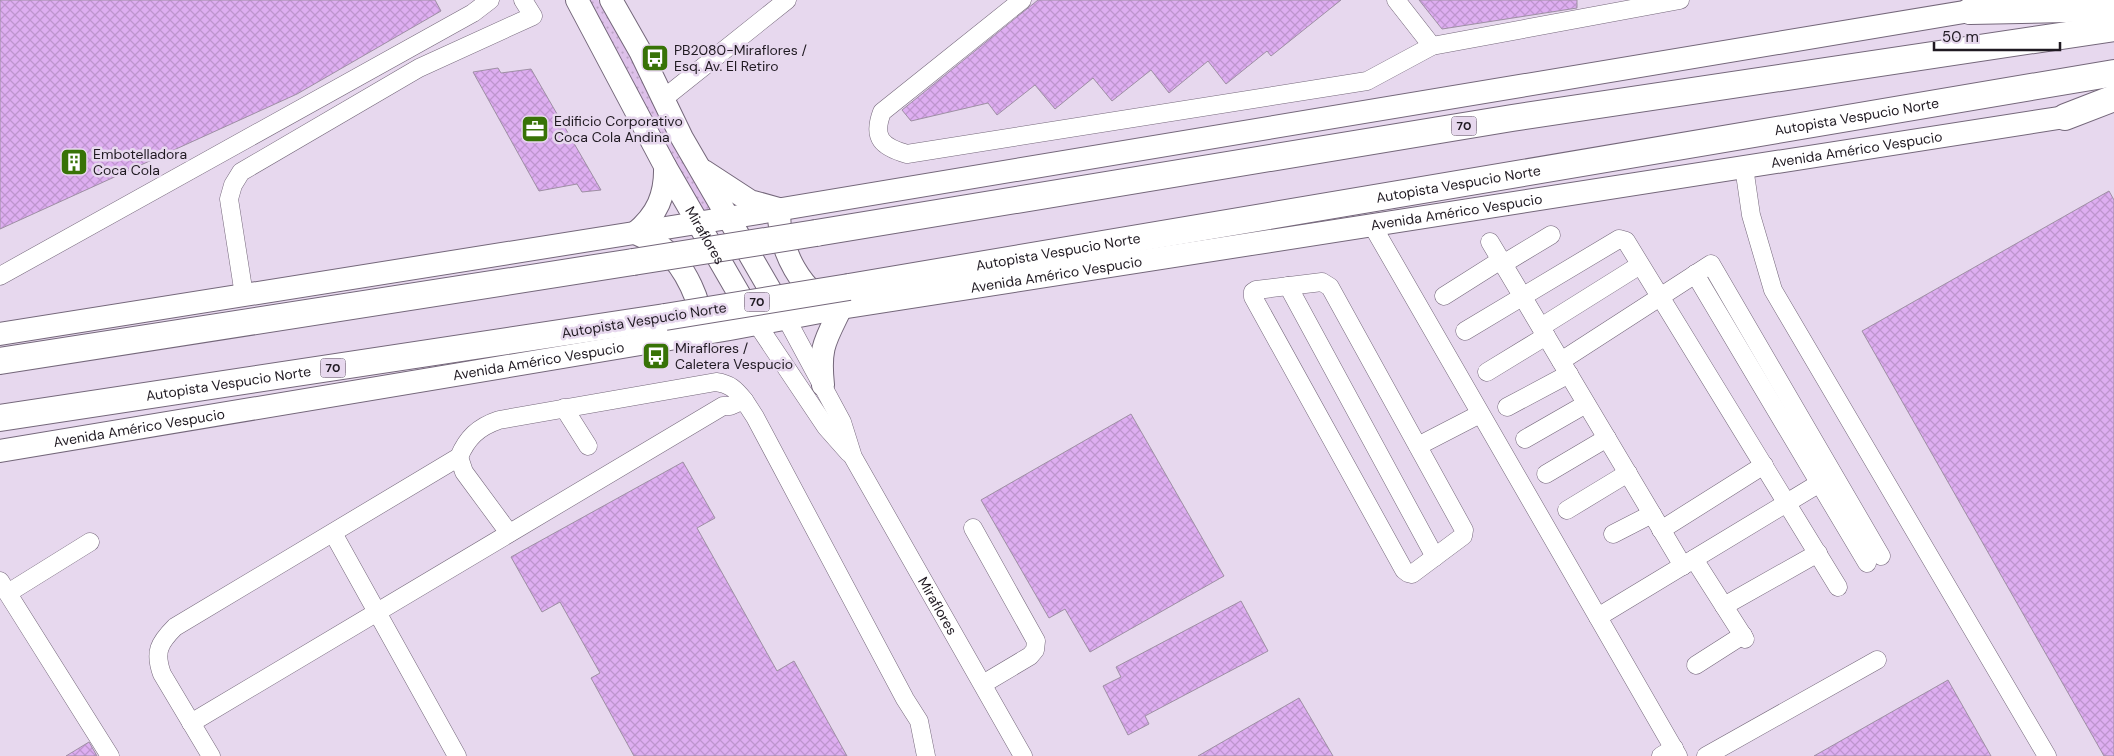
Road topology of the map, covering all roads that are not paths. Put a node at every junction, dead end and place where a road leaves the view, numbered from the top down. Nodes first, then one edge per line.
1 (490, 0) edge
2 (523, 0) edge
3 (577, 0) edge
4 (611, 0) edge
5 (788, 0) edge
6 (1022, 0) edge
7 (1396, 0) edge
8 (1680, 0) edge
9 (2043, 0) edge
10 (2114, 8) edge
11 (1970, 11) junction
12 (2114, 28) edge
13 (1432, 46) junction
14 (2114, 73) edge
15 (663, 98) junction
16 (2114, 98) edge
17 (2114, 109) edge
18 (2065, 117) junction
19 (664, 166) junction
20 (698, 166) junction
21 (1744, 167) junction
22 (779, 209) junction
23 (728, 218) junction
24 (697, 223) junction
25 (1372, 225) junction
26 (635, 233) junction
27 (1551, 235) dead end
28 (1490, 242) dead end
29 (1502, 262) junction
30 (1640, 265) junction
31 (0, 276) edge
32 (1288, 286) junction
33 (244, 295) junction
34 (1444, 296) dead end
35 (1523, 297) junction
36 (1661, 297) junction
37 (845, 298) junction
38 (786, 318) junction
39 (757, 324) junction
40 (1464, 331) dead end
41 (1544, 332) junction
42 (0, 334) edge
43 (699, 334) junction
44 (0, 360) edge
45 (1565, 367) junction
46 (1487, 372) dead end
47 (823, 385) junction
48 (744, 400) junction
49 (1586, 404) junction
50 (564, 408) junction
51 (1507, 408) dead end
52 (1480, 414) junction
53 (0, 418) edge
54 (1607, 438) junction
55 (1526, 439) dead end
56 (588, 446) dead end
57 (1418, 446) junction
58 (0, 452) edge
59 (459, 457) junction
60 (853, 457) junction
61 (1764, 465) junction
62 (1628, 473) junction
63 (1546, 474) dead end
64 (1827, 479) junction
65 (1787, 503) junction
66 (1567, 510) dead end
67 (1652, 514) junction
68 (973, 528) dead end
69 (1662, 530) junction
70 (333, 533) junction
71 (509, 533) junction
72 (1613, 534) dead end
73 (90, 542) dead end
74 (1818, 554) junction
75 (1435, 557) junction
76 (1874, 560) dead end
77 (1688, 562) junction
78 (4, 587) edge
79 (1838, 587) dead end
80 (1724, 606) junction
81 (377, 612) junction
82 (1598, 617) junction
83 (1877, 660) dead end
84 (1696, 665) dead end
85 (982, 684) junction
86 (191, 723) junction
87 (1671, 753) edge
88 (110, 756) edge
89 (211, 756) edge
90 (457, 756) edge
91 (926, 756) edge
92 (1023, 756) edge
93 (1706, 756) edge
94 (2048, 756) edge

1 - 31 street
2 - 33 street
3 - 19 main road, Miraflores
4 - 15 main road, Miraflores
5 - 15 street
6 - 13 street
7 - 13 street
8 - 13 street
9 - 11 street
10 - 11 highway
11 - 22 main road
12 - 44 highway, 70, bridge
14 - 37 highway, Autopista Vespucio Norte / 70
15 - 20 main road, Miraflores
16 - 18 highway
17 - 18 street, Avenida Américo Vespucio
18 - 21 main road, Avenida Américo Vespucio
19 - 24 main road, Miraflores
19 - 26 main road
20 - 22 main road
20 - 23 main road, Miraflores
21 - 25 main road, Avenida Américo Vespucio
21 - 94 street
22 - 23 main road
22 - 37 main road
23 - 24 main road
23 - 38 main road, Miraflores
24 - 26 main road
24 - 39 main road, Miraflores
25 - 37 main road, Avenida Américo Vespucio
25 - 52 street
26 - 33 main road
26 - 43 main road
27 - 29 street
28 - 29 street
29 - 34 street
29 - 35 street
30 - 35 street
30 - 36 street
30 - 41 street
32 - 57 street
32 - 75 street
32 - 75 street
33 - 42 main road
35 - 40 street
35 - 41 street
36 - 45 street
36 - 61 street
36 - 64 street
37 - 38 main road, Avenida Américo Vespucio
37 - 47 main road
37 - 53 highway, Autopista Vespucio Norte / 70, bridge
38 - 39 main road, Avenida Américo Vespucio
38 - 47 street, Miraflores
39 - 43 main road, Avenida Américo Vespucio
39 - 60 street, Miraflores
41 - 45 street
41 - 46 street
43 - 58 main road, Avenida Américo Vespucio
45 - 49 street
45 - 51 street
47 - 60 street, Miraflores
48 - 50 street
48 - 71 street
48 - 91 street
49 - 54 street
49 - 55 street
50 - 56 street
50 - 59 street
52 - 57 street
52 - 82 street
54 - 62 street
54 - 63 street
57 - 75 street
59 - 70 street
59 - 71 street
60 - 85 street, Miraflores
61 - 65 street
61 - 69 street
62 - 66 street
62 - 67 street
64 - 65 street
64 - 76 street
65 - 74 street
65 - 77 street
67 - 69 street
67 - 72 street
68 - 85 street
69 - 77 street
70 - 81 street
70 - 86 street
71 - 81 street
73 - 78 street
74 - 79 street
74 - 80 street
77 - 80 street
77 - 82 street
78 - 88 street
80 - 84 street
81 - 86 street
81 - 90 street
82 - 87 street
83 - 93 street
85 - 92 street, Miraflores
86 - 89 street

